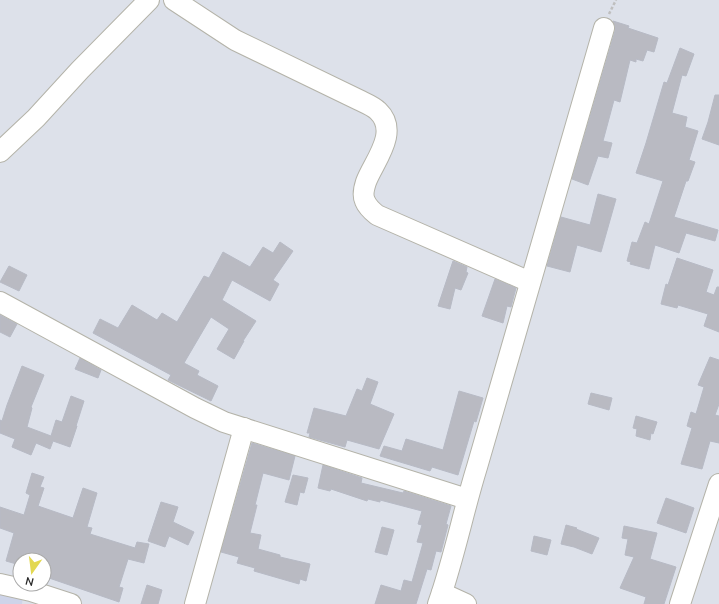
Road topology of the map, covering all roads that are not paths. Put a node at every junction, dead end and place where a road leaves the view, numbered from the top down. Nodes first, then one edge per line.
1 (149, 0) edge
2 (174, 0) edge
3 (604, 28) dead end
4 (0, 152) edge
5 (530, 282) junction
6 (0, 302) edge
7 (244, 428) junction
8 (719, 484) edge
9 (467, 499) junction
10 (0, 584) edge
11 (30, 598) edge
12 (440, 599) edge
13 (71, 604) edge
14 (195, 604) edge
15 (466, 604) edge
16 (680, 604) edge

1 - 4 street
2 - 5 street
3 - 5 street
5 - 9 street
6 - 7 street
7 - 9 street
7 - 14 street
8 - 16 street
9 - 12 street
10 - 11 street
11 - 13 street
12 - 15 street

